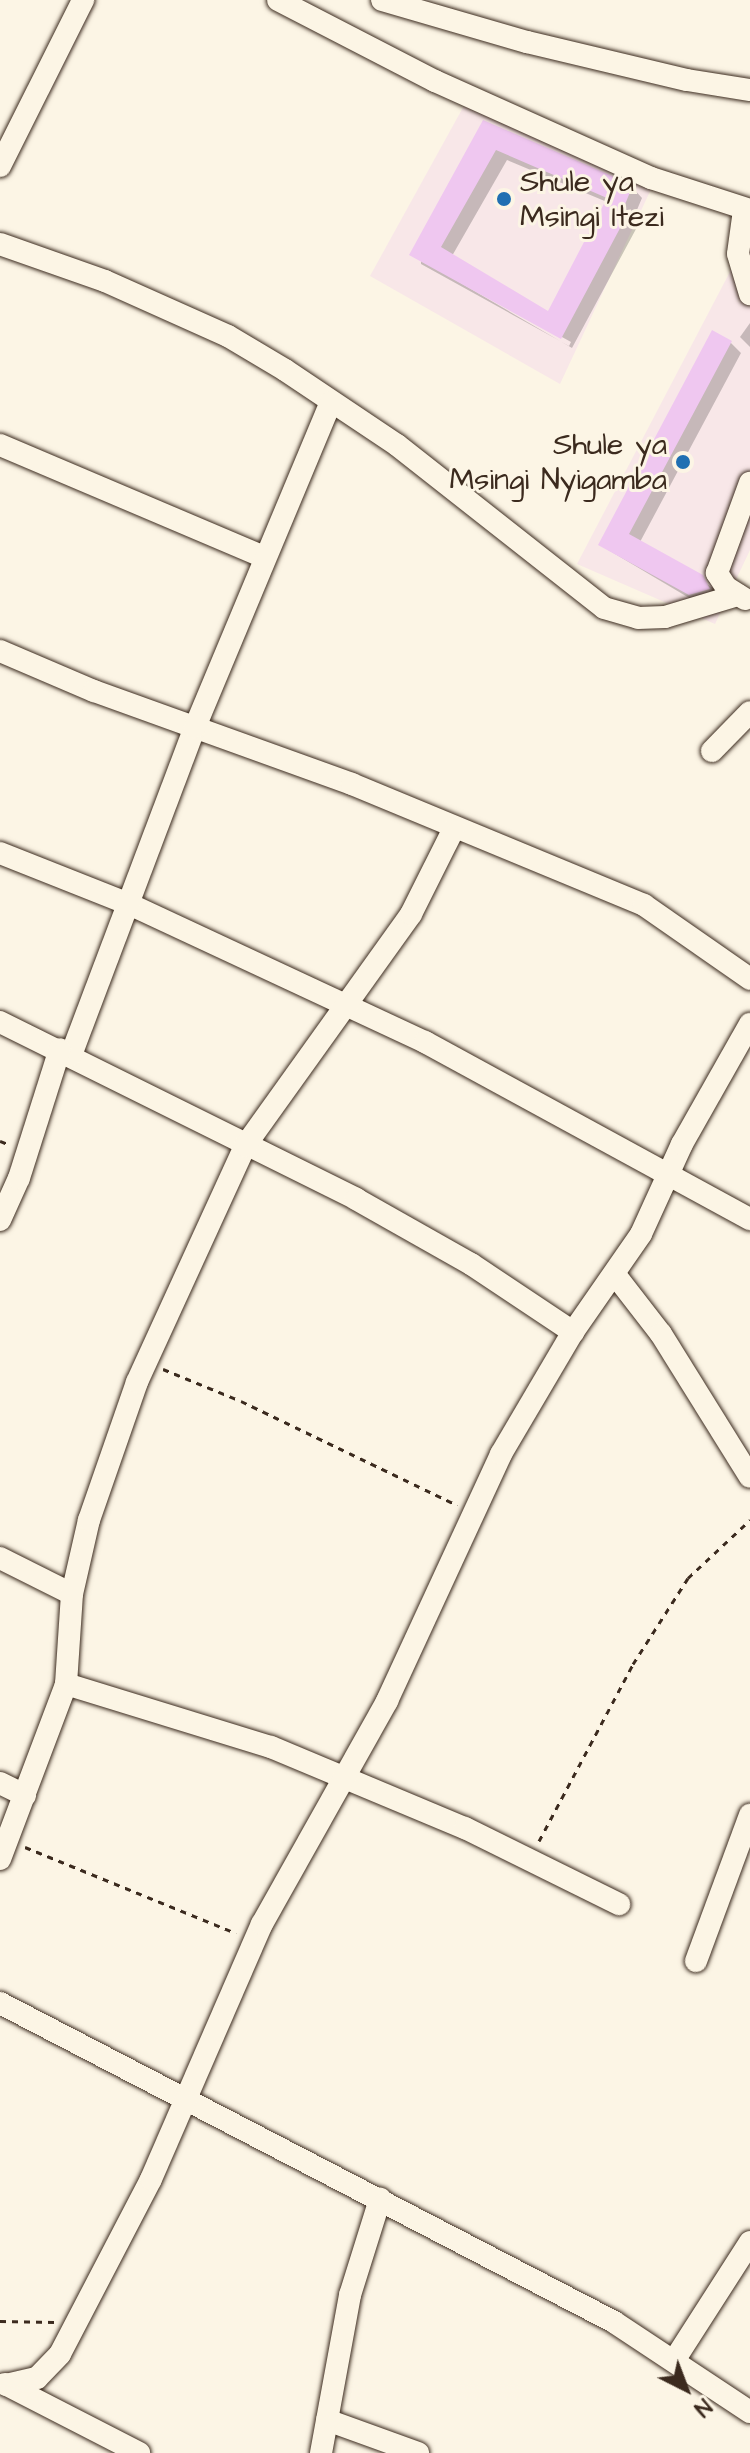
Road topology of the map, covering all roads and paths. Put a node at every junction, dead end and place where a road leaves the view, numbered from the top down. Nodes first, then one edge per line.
1 (83, 0) edge
2 (278, 0) edge
3 (382, 0) edge
4 (750, 90) edge
5 (0, 166) edge
6 (744, 210) edge
7 (0, 244) edge
8 (750, 294) edge
9 (331, 402) junction
10 (0, 445) edge
11 (750, 483) edge
12 (264, 557) junction
13 (744, 599) edge
14 (0, 651) edge
15 (750, 712) edge
16 (195, 727) junction
17 (712, 751) dead end
18 (454, 828) junction
19 (0, 853) edge
20 (129, 904) junction
21 (750, 979) edge
22 (348, 1005) junction
23 (0, 1022) edge
24 (750, 1024) edge
25 (65, 1052) junction
26 (245, 1146) junction
27 (666, 1177) junction
28 (750, 1219) edge
29 (0, 1220) edge
30 (616, 1276) junction
31 (573, 1332) junction
32 (146, 1362) junction
33 (750, 1477) edge
34 (471, 1512) junction
35 (750, 1520) edge
36 (0, 1558) edge
37 (72, 1594) junction
38 (66, 1684) junction
39 (342, 1778) junction
40 (0, 1783) edge
41 (25, 1795) junction
42 (750, 1815) edge
43 (4, 1850) edge
44 (530, 1859) junction
45 (619, 1904) dead end
46 (254, 1941) junction
47 (696, 1961) dead end
48 (0, 2003) edge
49 (182, 2098) junction
50 (380, 2199) junction
51 (750, 2242) edge
52 (0, 2321) edge
53 (78, 2322) junction
54 (675, 2359) junction
55 (3, 2383) edge
56 (750, 2412) edge
57 (327, 2420) junction
58 (139, 2453) edge
59 (321, 2453) edge
60 (418, 2453) edge

1 - 5 street
2 - 6 street
3 - 4 street
6 - 8 street
7 - 9 street
9 - 12 street
9 - 13 street
10 - 12 street
11 - 13 street
12 - 16 street
14 - 16 street
15 - 17 street
16 - 18 street
16 - 20 street
18 - 21 street
18 - 22 street
19 - 20 street
20 - 22 street
20 - 25 street
22 - 26 street
22 - 27 street
23 - 25 street
24 - 27 street
25 - 26 street
25 - 29 street
26 - 31 street
26 - 32 street
27 - 28 street
27 - 30 street
30 - 31 street
30 - 33 street
31 - 34 street
32 - 34 path
32 - 37 street
34 - 39 street
35 - 44 path
36 - 37 street
37 - 38 street
38 - 39 street
38 - 41 street
39 - 44 street
39 - 46 street
40 - 41 street
41 - 43 street
42 - 47 street
43 - 46 path
44 - 45 street
46 - 49 street
48 - 49 street
49 - 50 street
49 - 53 street
50 - 54 street
50 - 57 street
51 - 54 street
52 - 53 path
53 - 55 street
54 - 56 street
55 - 58 street
57 - 59 street
57 - 60 street

